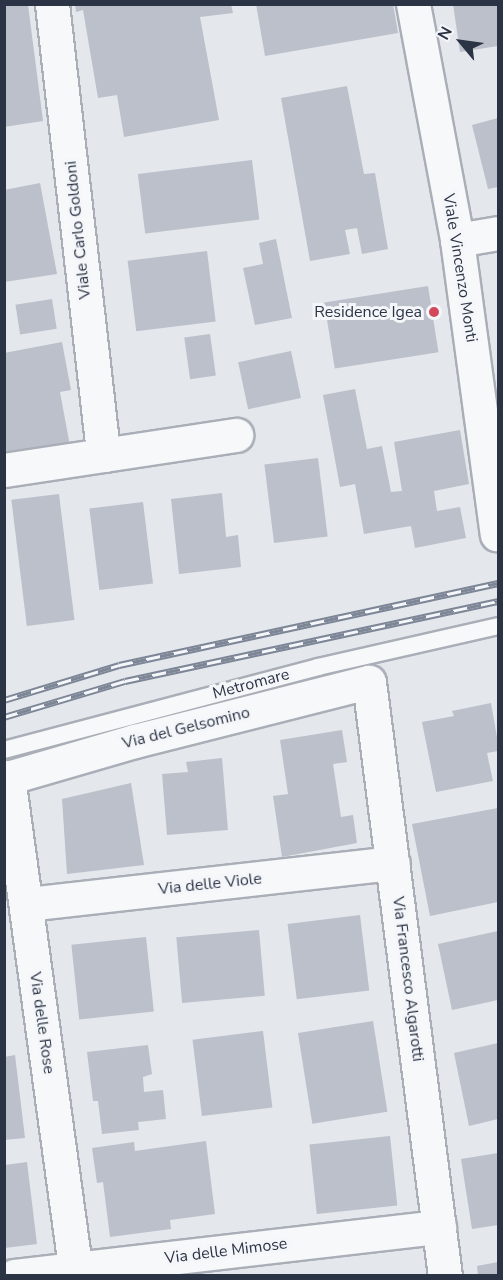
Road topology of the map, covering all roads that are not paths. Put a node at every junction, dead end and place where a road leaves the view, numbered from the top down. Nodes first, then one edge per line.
1 (52, 4) edge
2 (413, 4) edge
3 (498, 233) edge
4 (457, 240) junction
5 (236, 435) dead end
6 (103, 455) junction
7 (4, 470) edge
8 (497, 534) edge
9 (498, 626) edge
10 (369, 682) joint
11 (6, 769) edge
12 (393, 863) junction
13 (27, 904) junction
14 (439, 1227) junction
15 (75, 1269) junction
16 (14, 1275) edge
17 (444, 1275) edge

1 - 6 street, Viale Carlo Goldoni
2 - 4 street, Viale Vincenzo Monti
3 - 4 street
4 - 8 street, Viale Vincenzo Monti
5 - 6 street
6 - 7 street
9 - 11 lane, Metromare
10 - 11 street, Via del Gelsomino
10 - 12 street, Via Francesco Algarotti
11 - 13 street, Via delle Rose
12 - 13 street, Via delle Viole
12 - 14 street, Via Francesco Algarotti
13 - 15 street, Via delle Rose
14 - 15 street, Via delle Mimose
14 - 17 street, Via Francesco Algarotti
15 - 16 street, Via delle Mimose

